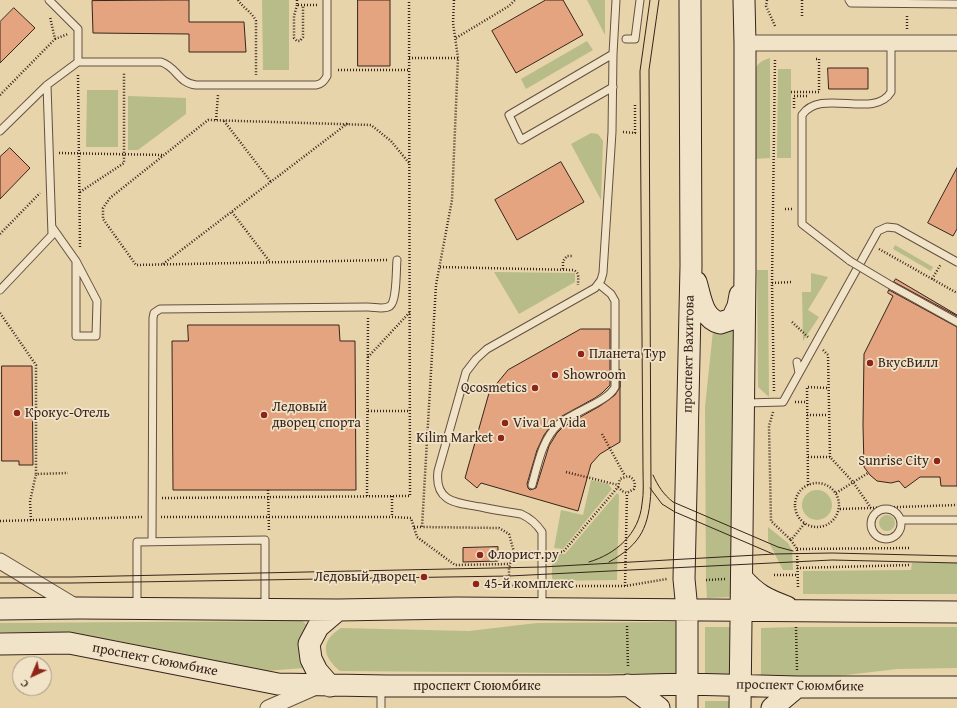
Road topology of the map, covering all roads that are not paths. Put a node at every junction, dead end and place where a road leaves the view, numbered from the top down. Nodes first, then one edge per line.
1 (49, 0) edge
2 (616, 0) edge
3 (640, 0) edge
4 (690, 0) edge
5 (744, 0) edge
6 (849, 0) edge
7 (326, 2) edge
8 (957, 4) edge
9 (626, 39) dead end
10 (746, 43) junction
11 (891, 43) junction
12 (957, 43) edge
13 (613, 54) junction
14 (78, 62) junction
15 (47, 85) junction
16 (613, 87) junction
17 (0, 131) edge
18 (52, 227) junction
19 (397, 260) road end
20 (76, 261) junction
21 (957, 262) edge
22 (691, 266) junction
23 (745, 271) junction
24 (599, 284) junction
25 (0, 290) edge
26 (957, 322) edge
27 (797, 362) dead end
28 (799, 373) junction
29 (744, 403) junction
30 (532, 485) dead end
31 (901, 520) junction
32 (957, 520) edge
33 (152, 541) junction
34 (0, 561) edge
35 (735, 578) junction
36 (677, 579) junction
37 (79, 608) junction
38 (137, 608) junction
39 (265, 609) junction
40 (542, 609) junction
41 (0, 610) edge
42 (338, 610) junction
43 (687, 610) junction
44 (742, 610) junction
45 (957, 612) edge
46 (627, 616) junction
47 (797, 618) junction
48 (0, 644) edge
49 (628, 680) junction
50 (797, 682) junction
51 (687, 684) junction
52 (740, 685) junction
53 (325, 686) junction
54 (381, 686) junction
55 (957, 687) edge
56 (268, 708) edge
57 (381, 708) edge
58 (659, 708) edge
59 (687, 708) edge
60 (740, 708) edge
61 (772, 708) edge

1 - 14 lane
2 - 13 lane
3 - 9 lane
4 - 22 main road, проспект Вахитова
5 - 10 main road
6 - 8 lane
7 - 14 lane
10 - 11 street
10 - 23 main road
11 - 12 street
11 - 26 lane, bridge
13 - 16 lane
13 - 16 lane
14 - 15 lane
15 - 17 lane
15 - 18 lane
16 - 24 lane
18 - 20 lane
18 - 25 lane
19 - 33 lane
20 - 20 lane
21 - 28 lane
22 - 23 main road
22 - 36 main road, проспект Вахитова
23 - 29 main road
24 - 30 lane
24 - 40 lane
27 - 28 lane
28 - 29 lane
29 - 35 main road
31 - 31 lane
31 - 32 lane
33 - 38 lane
33 - 39 lane
34 - 37 street
35 - 44 main road
35 - 47 main road
36 - 43 main road, проспект Вахитова
36 - 46 main road
37 - 38 main road
37 - 41 main road
38 - 39 main road
39 - 42 main road
40 - 42 main road
40 - 46 main road
42 - 53 main road
43 - 44 main road
43 - 46 main road
43 - 51 main road, проспект Вахитова
44 - 47 main road
44 - 52 main road
45 - 47 main road
48 - 53 main road, проспект Сююмбике
49 - 51 main road, проспект Сююмбике
49 - 54 main road, проспект Сююмбике
49 - 58 main road
50 - 52 main road, проспект Сююмбике
50 - 55 main road, проспект Сююмбике
50 - 61 main road
51 - 52 main road, проспект Сююмбике
51 - 59 main road, проспект Вахитова
52 - 60 main road
53 - 54 main road, проспект Сююмбике
53 - 56 street
54 - 57 lane

